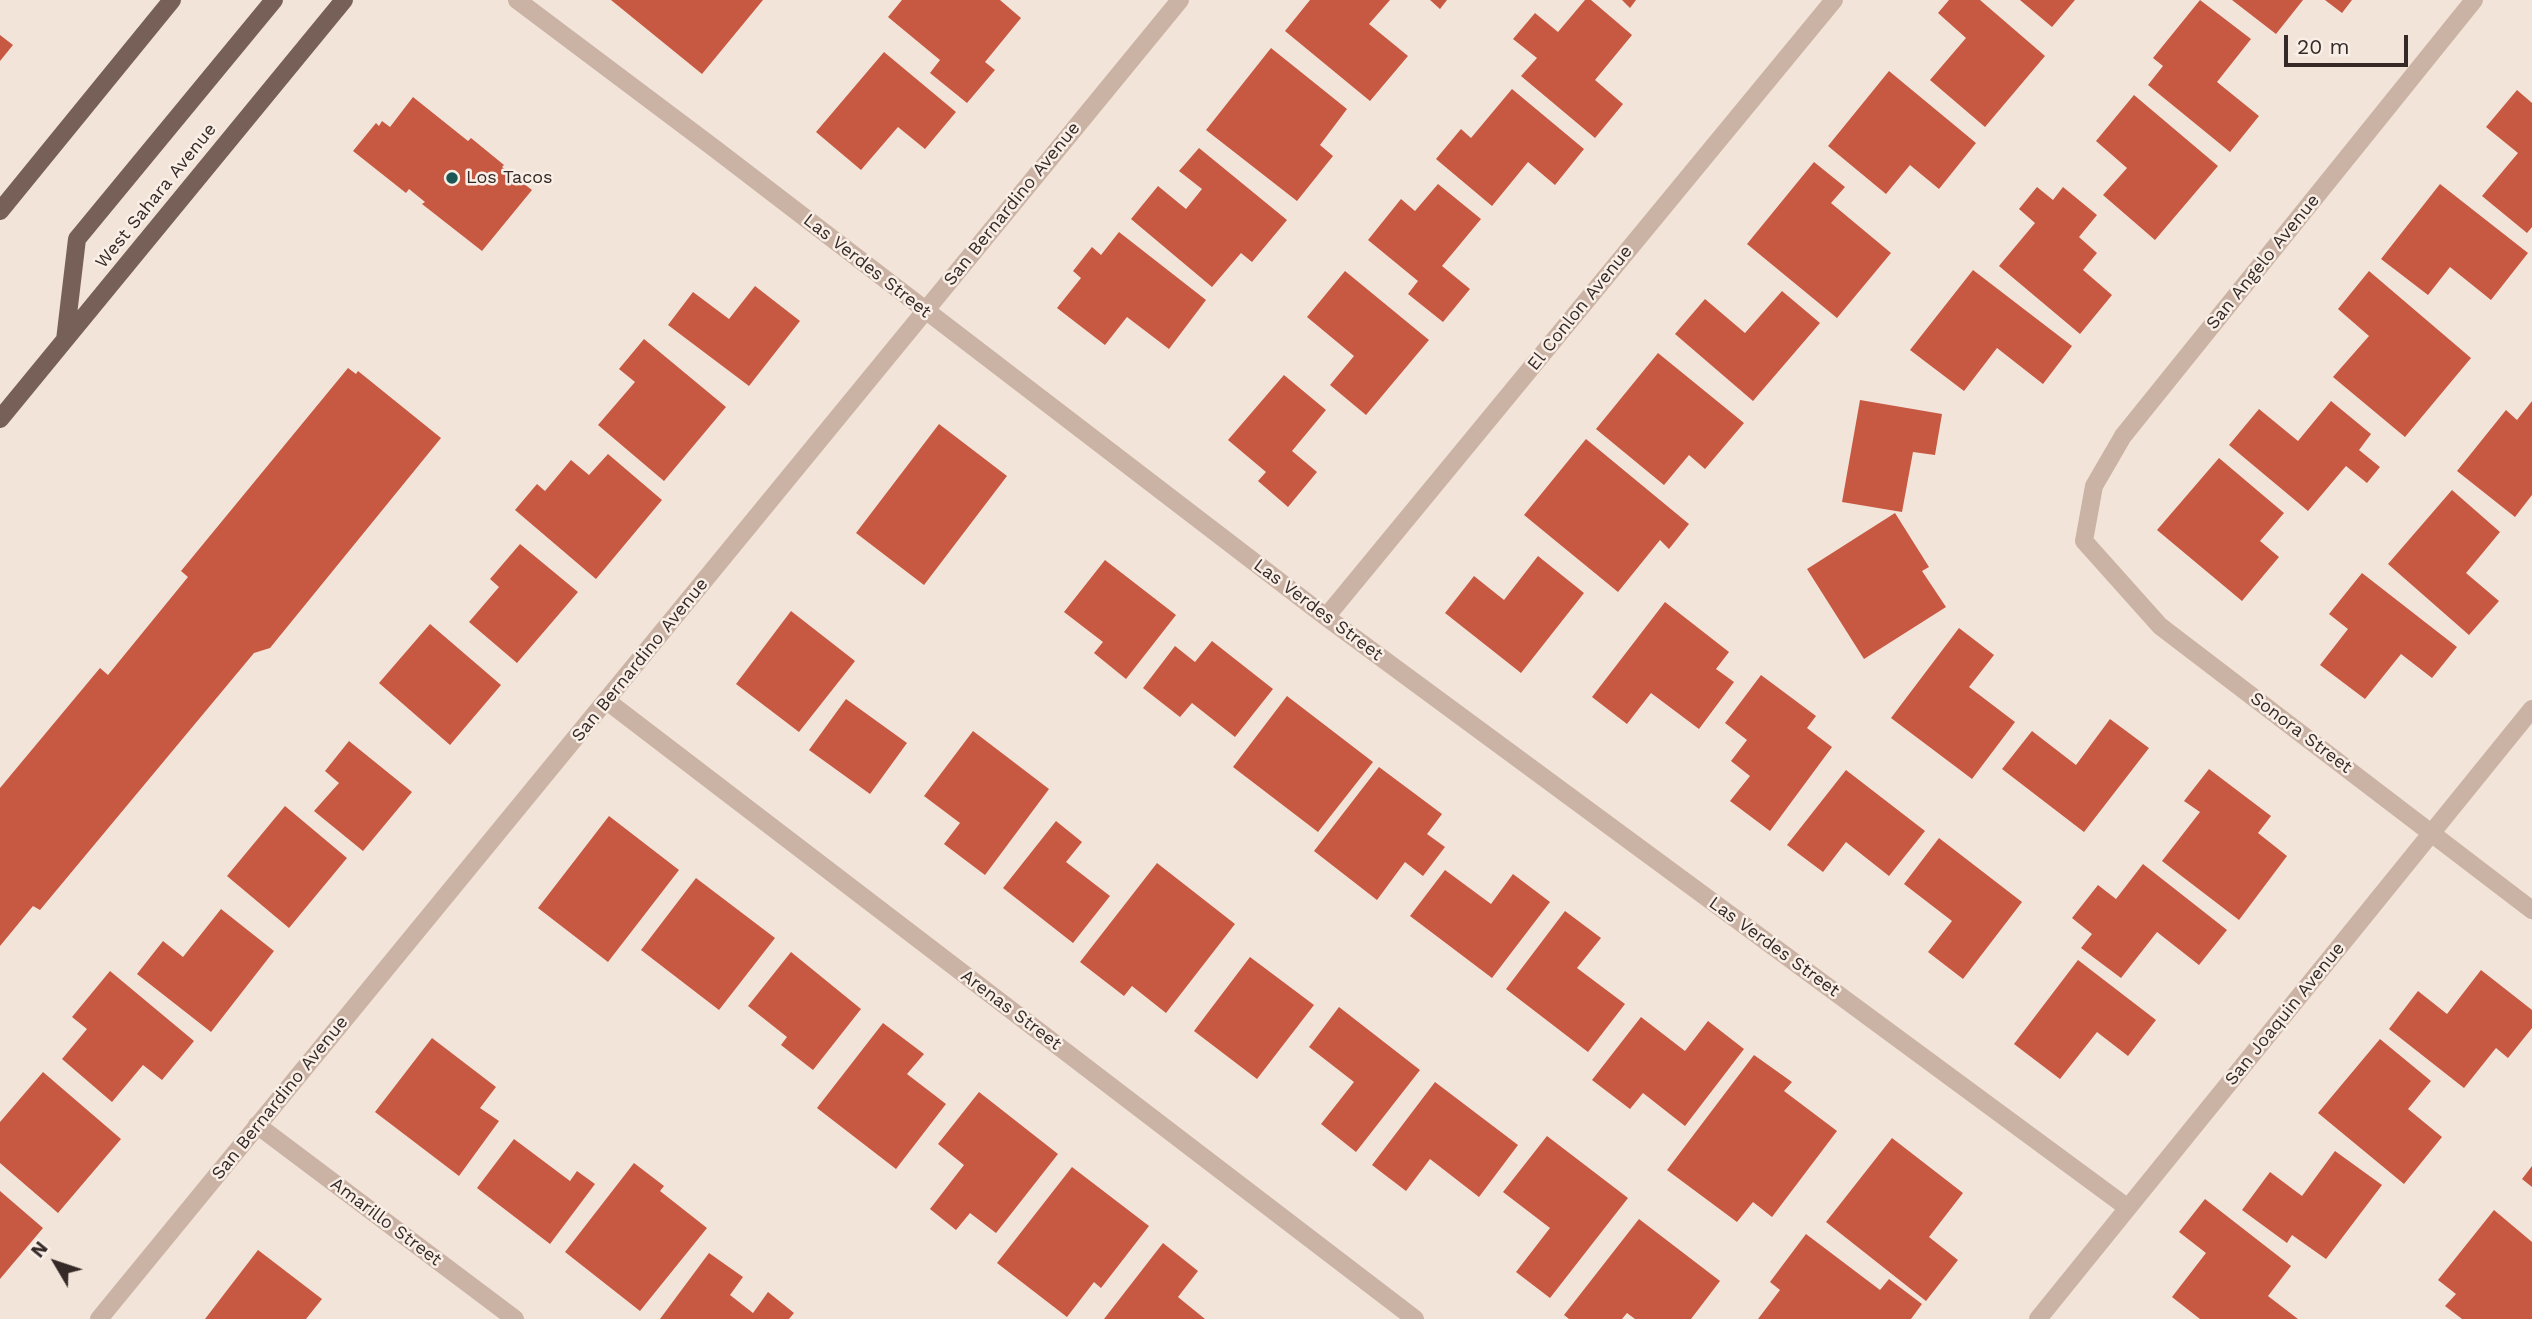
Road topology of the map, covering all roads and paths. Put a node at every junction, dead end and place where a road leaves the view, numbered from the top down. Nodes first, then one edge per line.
1 (173, 0) edge
2 (274, 0) edge
3 (344, 0) edge
4 (517, 0) edge
5 (1180, 0) edge
6 (1834, 0) edge
7 (2474, 0) edge
8 (0, 211) edge
9 (924, 311) junction
10 (65, 340) junction
11 (0, 419) edge
12 (2084, 541) joint
13 (1326, 617) junction
14 (607, 701) junction
15 (2532, 709) edge
16 (2432, 833) junction
17 (2532, 910) edge
18 (257, 1125) junction
19 (2128, 1208) junction
20 (99, 1319) edge
21 (515, 1319) edge
22 (1415, 1319) edge
23 (2038, 1319) edge

1 - 8 main road
2 - 10 main road
3 - 10 main road, West Sahara Avenue
4 - 9 street, Las Verdes Street
5 - 9 street, San Bernardino Avenue
6 - 13 street, El Conlon Avenue
7 - 12 street, San Angelo Avenue
9 - 13 street, Las Verdes Street
9 - 14 street, San Bernardino Avenue
10 - 11 main road, West Sahara Avenue
12 - 16 street, Sonora Street
13 - 19 street, Las Verdes Street
14 - 18 street, San Bernardino Avenue
14 - 22 street, Arenas Street
15 - 16 street, San Joaquin Avenue
16 - 17 street, Sonora Street
16 - 19 street, San Joaquin Avenue
18 - 20 street, San Bernardino Avenue
18 - 21 street, Amarillo Street
19 - 23 street, San Joaquin Avenue

